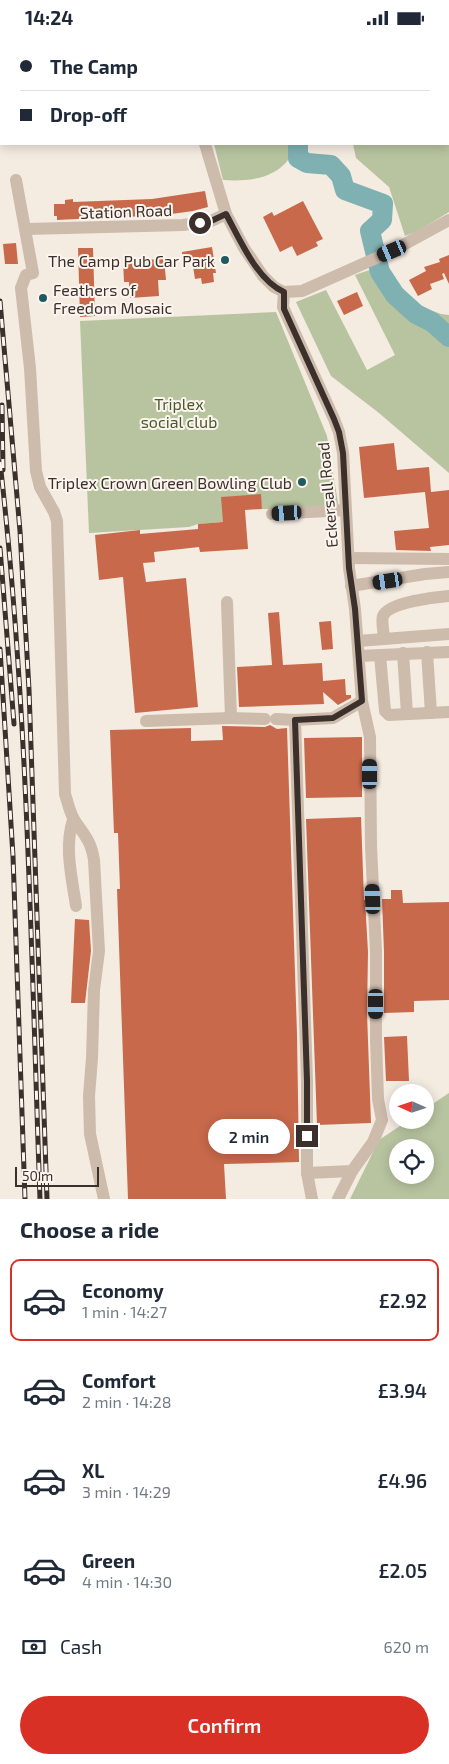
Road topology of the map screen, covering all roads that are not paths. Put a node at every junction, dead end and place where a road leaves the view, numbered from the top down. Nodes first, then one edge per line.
1 (204, 145) edge
2 (16, 180) dead end
3 (226, 214) junction
4 (449, 219) edge
5 (26, 229) junction
6 (284, 292) junction
7 (346, 510) junction
8 (272, 514) dead end
9 (349, 558) junction
10 (449, 559) edge
11 (449, 572) edge
12 (351, 587) junction
13 (449, 596) edge
14 (227, 601) dead end
15 (449, 634) edge
16 (384, 639) junction
17 (358, 641) junction
18 (427, 652) junction
19 (449, 652) edge
20 (403, 653) junction
21 (380, 655) junction
22 (359, 656) junction
23 (362, 701) junction
24 (449, 712) edge
25 (432, 713) junction
26 (407, 714) junction
27 (231, 718) junction
28 (295, 720) junction
29 (146, 721) dead end
30 (73, 820) junction
31 (76, 906) dead end
32 (352, 1171) junction
33 (307, 1173) junction
34 (104, 1199) edge
35 (312, 1199) edge
36 (338, 1199) edge

1 - 3 street
2 - 5 street
3 - 5 street, Station Road
3 - 6 street
4 - 6 street
5 - 30 street
6 - 7 street, Eckersall Road
7 - 8 street
7 - 9 street, Eckersall Road
9 - 10 street
9 - 12 street, Eckersall Road
11 - 12 street
12 - 17 street, Eckersall Road
13 - 16 street
14 - 27 street
15 - 16 street
16 - 17 street
17 - 22 street, Eckersall Road
18 - 19 street
18 - 20 street
18 - 25 street
20 - 21 street
20 - 26 street
21 - 22 street
21 - 26 street
22 - 23 street, Eckersall Road
23 - 28 street
23 - 32 street, Eckersall Road
24 - 25 street
25 - 26 street
27 - 28 street
27 - 29 street
28 - 33 street
30 - 31 street
30 - 34 street
32 - 33 street
32 - 36 street, Eckersall Road
33 - 35 street

